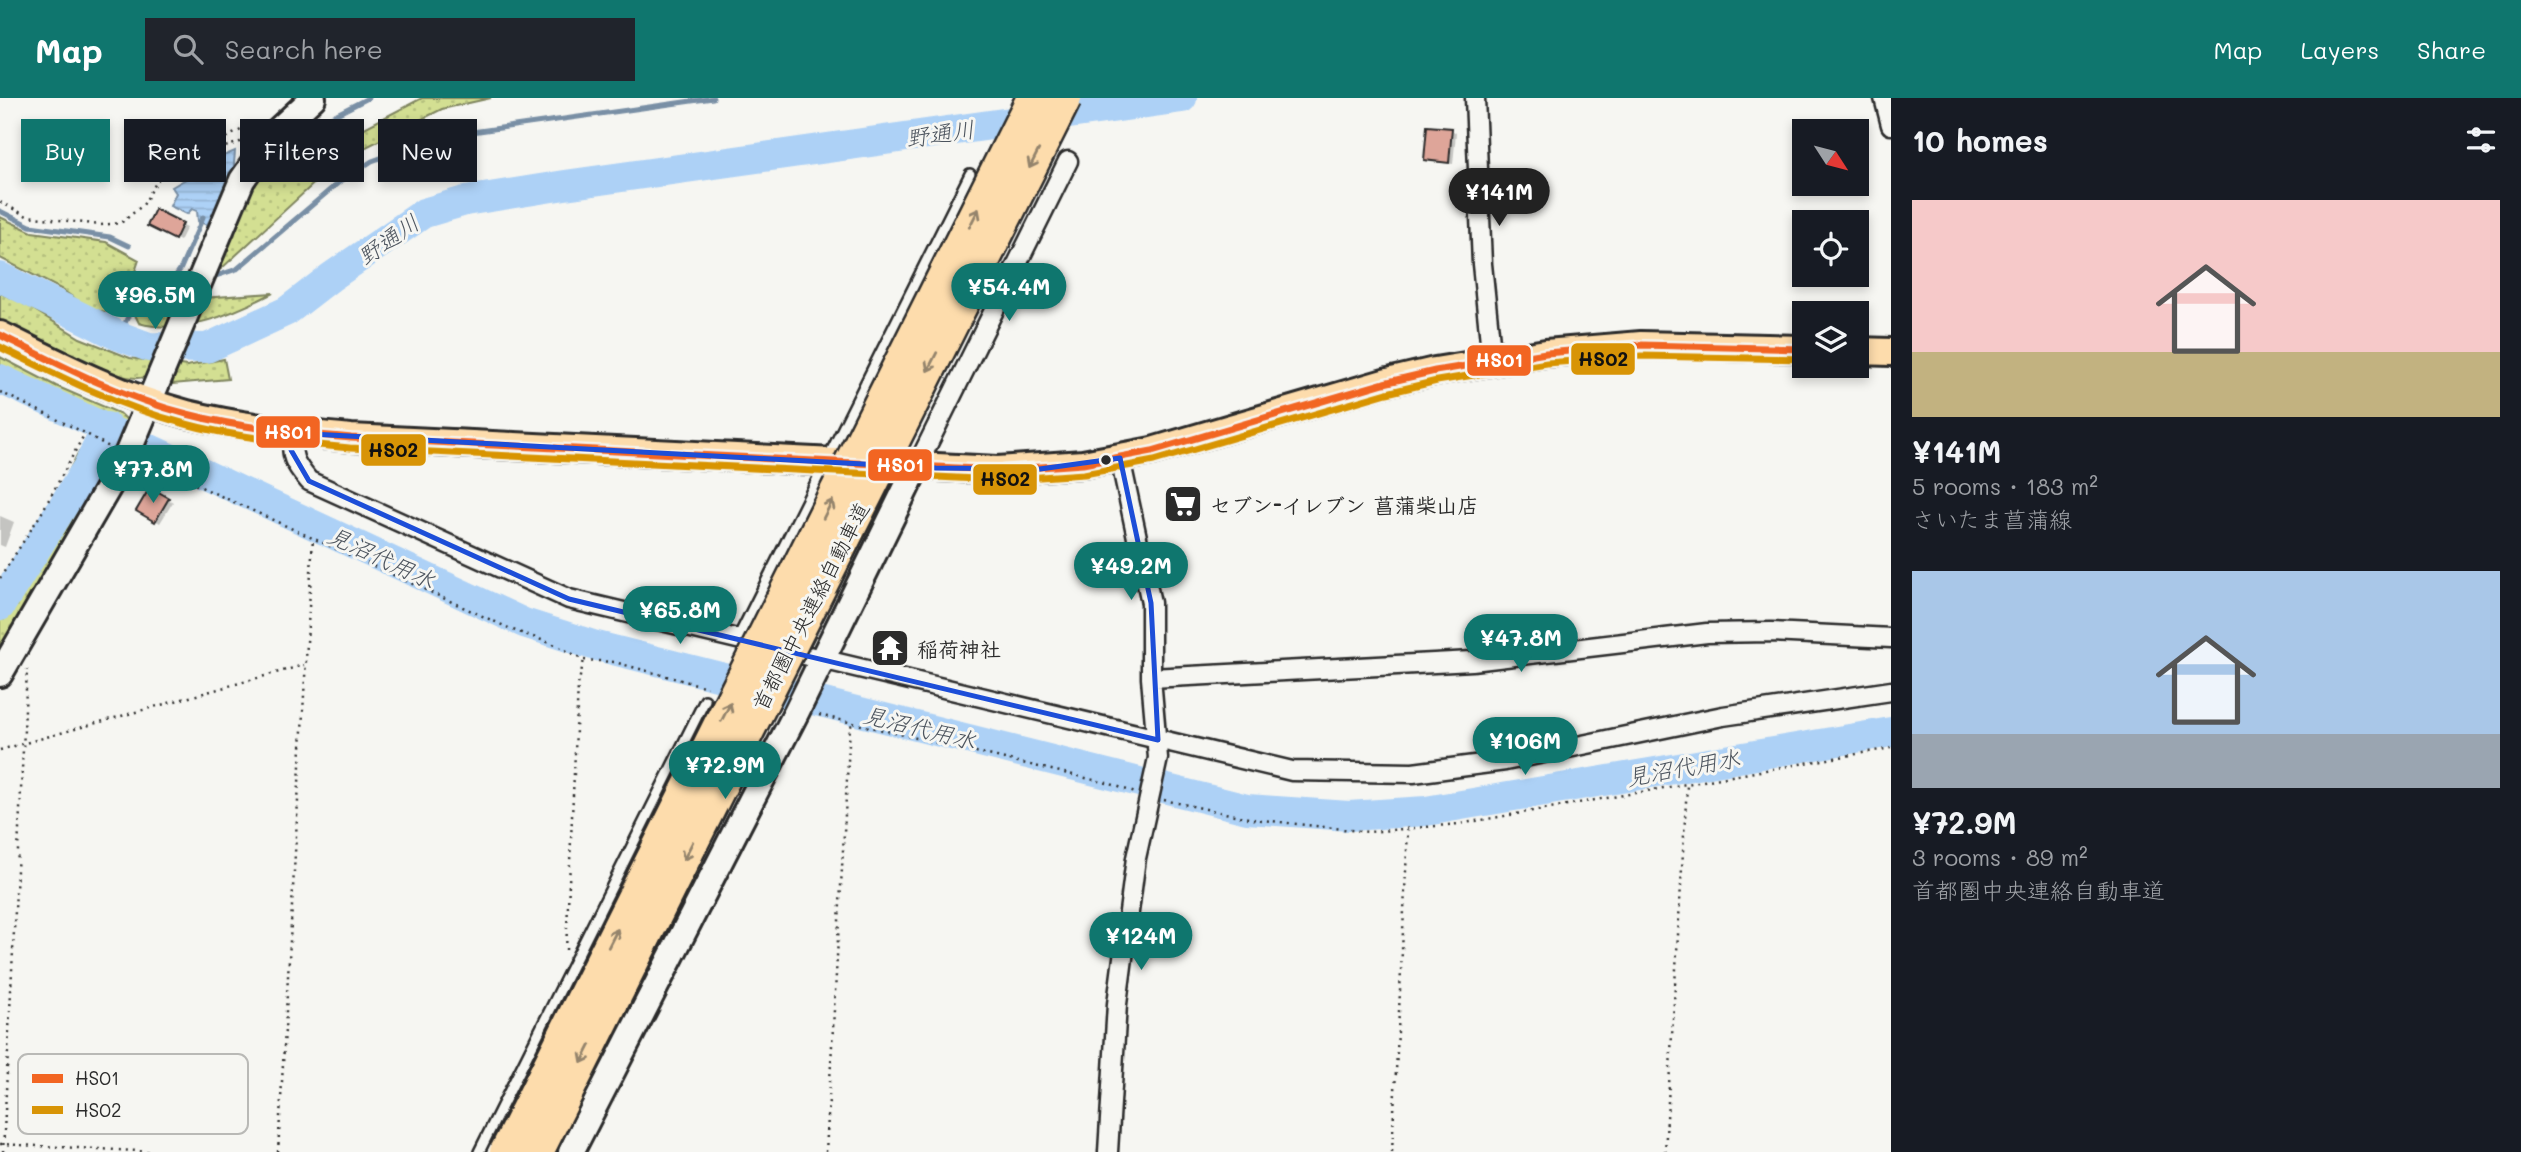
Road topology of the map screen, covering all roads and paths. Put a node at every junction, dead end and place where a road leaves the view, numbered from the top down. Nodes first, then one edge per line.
1 (313, 98) edge
2 (1033, 98) edge
3 (1065, 98) edge
4 (1475, 98) edge
5 (1884, 98) edge
6 (1891, 125) edge
7 (240, 131) edge
8 (1068, 161) dead end
9 (970, 174) dead end
10 (0, 202) edge
11 (0, 335) edge
12 (1792, 349) edge
13 (1869, 351) edge
14 (1891, 352) edge
15 (1492, 361) junction
16 (0, 392) edge
17 (155, 392) junction
18 (85, 433) junction
19 (293, 433) junction
20 (127, 455) junction
21 (1120, 457) junction
22 (827, 462) junction
23 (916, 468) junction
24 (313, 537) junction
25 (0, 578) edge
26 (1891, 638) edge
27 (737, 639) junction
28 (28, 658) dead end
29 (584, 660) junction
30 (821, 660) junction
31 (304, 665) junction
32 (0, 674) edge
33 (1151, 678) junction
34 (713, 688) dead end
35 (1891, 691) edge
36 (705, 700) dead end
37 (808, 712) dead end
38 (853, 724) junction
39 (22, 744) junction
40 (1891, 748) edge
41 (1158, 749) junction
42 (0, 750) edge
43 (1687, 785) junction
44 (1149, 794) junction
45 (1408, 830) junction
46 (567, 979) junction
47 (591, 991) dead end
48 (604, 997) dead end
49 (616, 1003) dead end
50 (2, 1144) edge
51 (3, 1152) edge
52 (157, 1152) edge
53 (278, 1152) edge
54 (479, 1152) edge
55 (506, 1152) edge
56 (537, 1152) edge
57 (571, 1152) edge
58 (826, 1152) edge
59 (1108, 1152) edge
60 (1392, 1152) edge
61 (1665, 1152) edge

1 - 17 street
55 -> 2 highway, 首都圏中央連絡自動車道, bridge
3 -> 56 highway, 首都圏中央連絡自動車道, bridge
4 - 15 street
5 - 6 street
7 - 10 path
8 - 23 street
9 - 22 lane
11 - 17 main road
12 - 15 main road
13 - 14 main road
15 - 21 main road
16 - 18 path
17 - 19 main road
17 - 20 street
18 - 20 path
18 - 25 path
19 - 22 main road
19 - 27 street
20 - 24 path
20 - 32 street
21 - 23 main road
21 - 33 street
22 - 23 main road
22 - 27 lane
23 - 30 street
24 - 29 path
24 - 31 path
26 - 33 street
27 - 30 street
28 - 39 path
29 - 34 path
29 - 46 path
30 - 41 street
30 - 57 street
31 - 39 path
31 - 53 path
33 - 41 street
35 - 41 street
36 - 46 lane
37 - 38 path
38 - 44 path
38 - 58 path
39 - 42 path
39 - 50 path
40 - 43 path
41 - 44 street
43 - 45 path
43 - 61 path
44 - 45 path
44 - 59 street
45 - 60 path
46 - 47 lane
46 - 54 lane
48 - 49 lane
50 - 51 path
50 - 52 path

